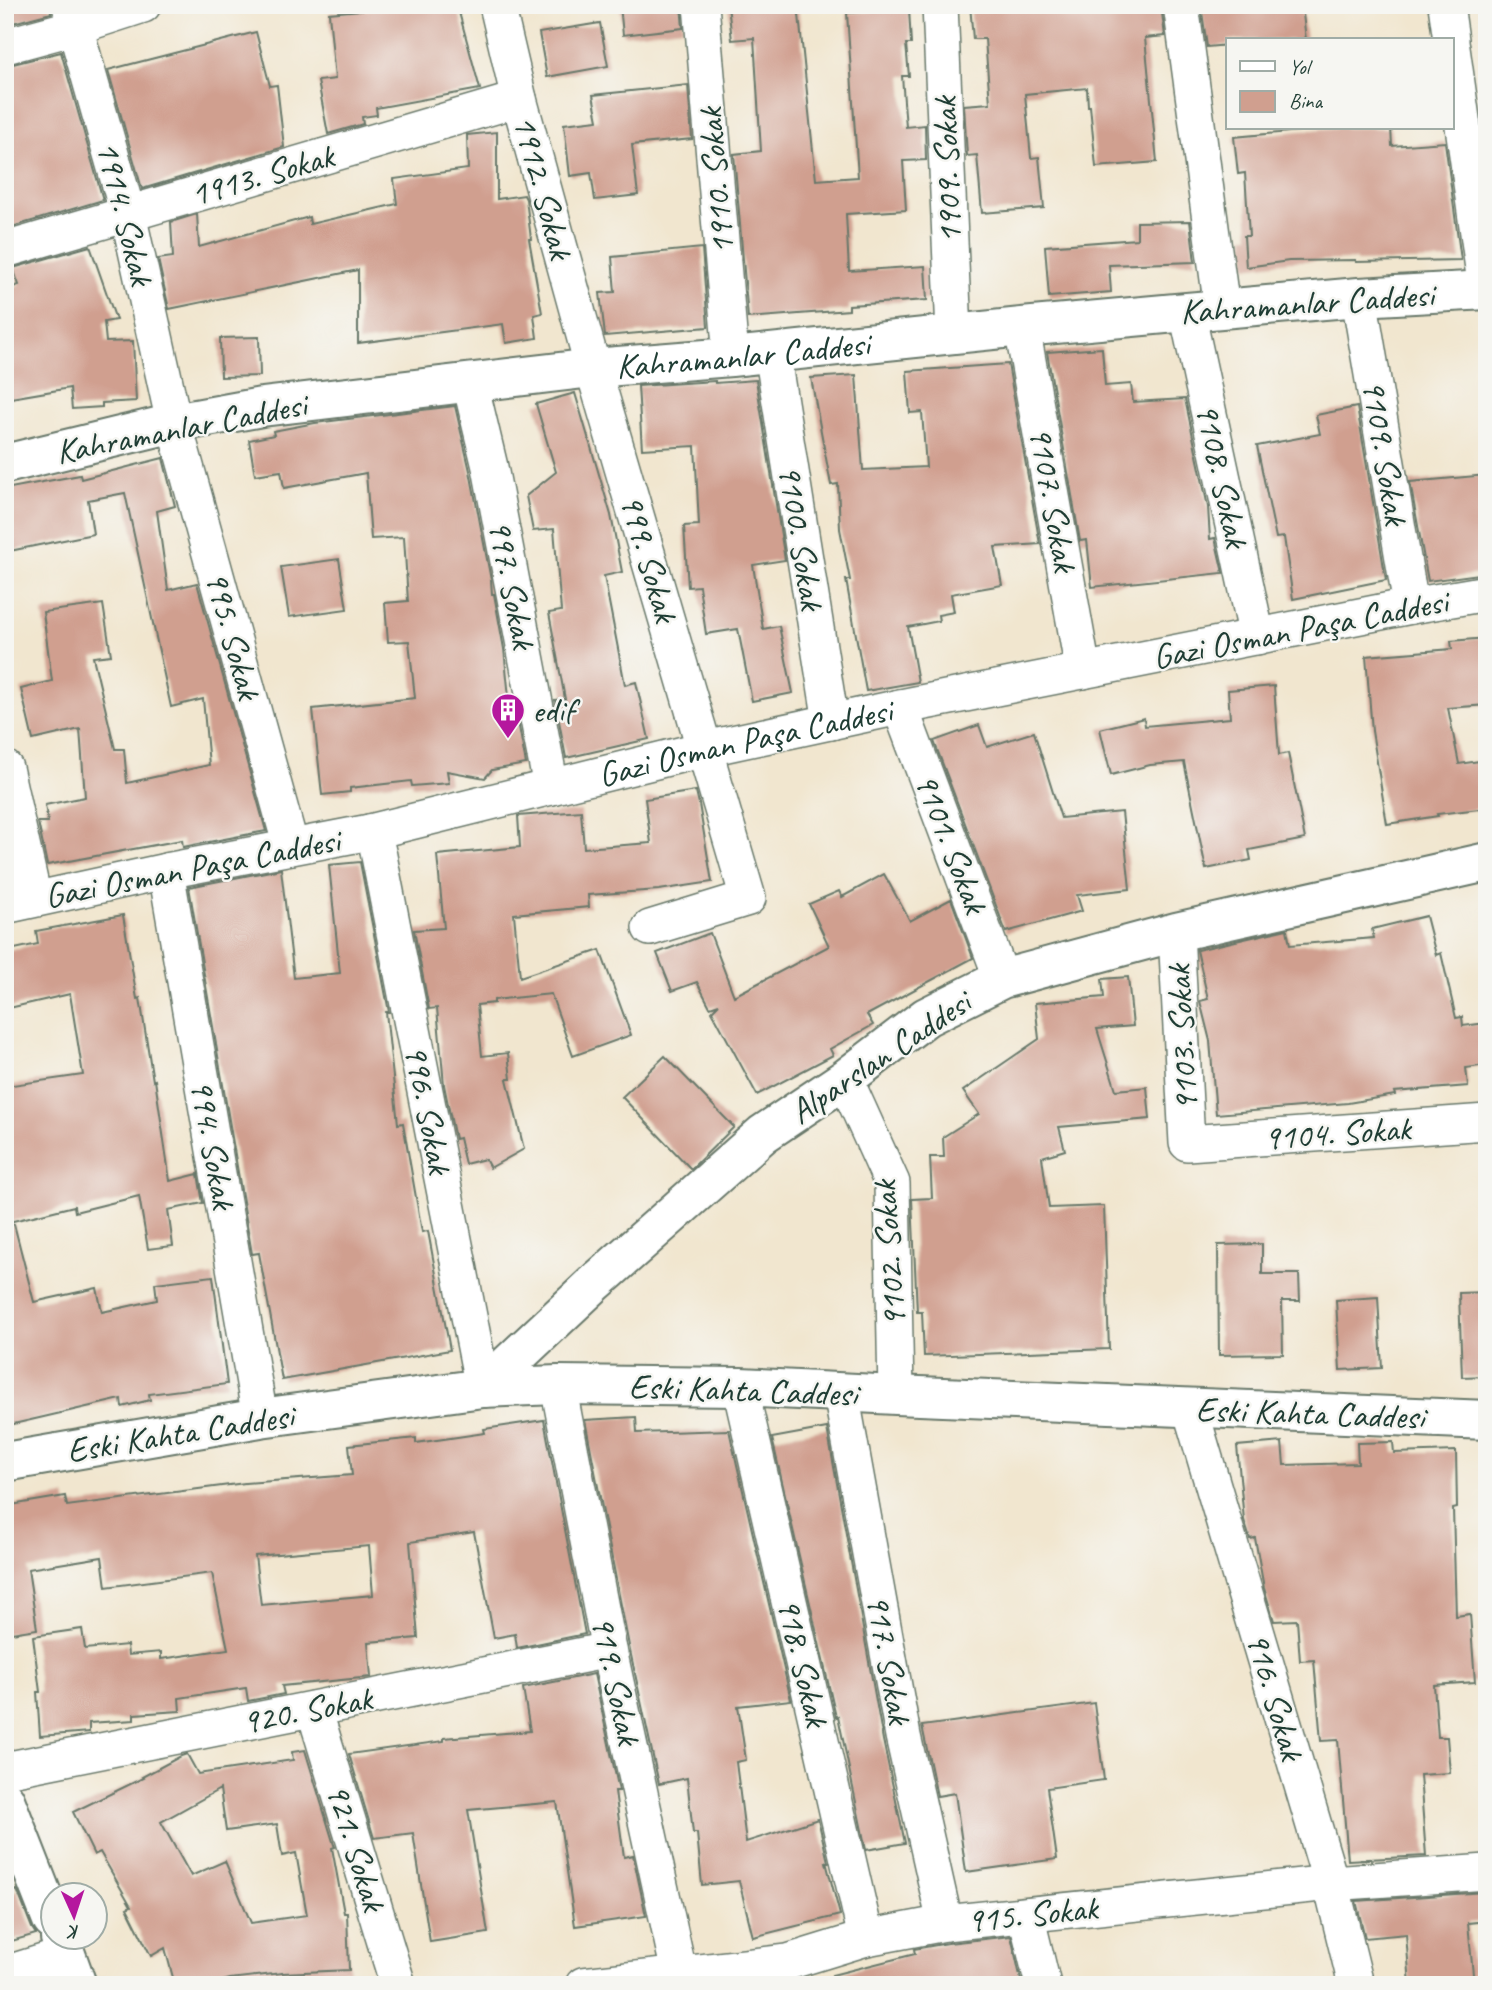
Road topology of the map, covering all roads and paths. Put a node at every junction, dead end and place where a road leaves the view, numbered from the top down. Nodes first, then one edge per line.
1 (143, 5) edge
2 (497, 5) edge
3 (701, 5) edge
4 (940, 5) edge
5 (1181, 5) edge
6 (1446, 5) edge
7 (72, 16) edge
8 (1451, 38) edge
9 (5, 46) edge
10 (1454, 62) edge
11 (519, 99) junction
12 (128, 214) junction
13 (5, 250) edge
14 (1487, 290) edge
15 (1359, 297) junction
16 (1205, 311) junction
17 (1021, 327) junction
18 (954, 334) junction
19 (772, 352) junction
20 (731, 357) junction
21 (593, 368) junction
22 (470, 383) junction
23 (174, 423) junction
24 (5, 464) edge
25 (1487, 593) edge
26 (1411, 607) junction
27 (1257, 637) junction
28 (1083, 671) junction
29 (900, 707) junction
30 (831, 722) junction
31 (704, 749) junction
32 (5, 768) edge
33 (551, 787) junction
34 (370, 832) junction
35 (291, 847) junction
36 (1487, 862) edge
37 (166, 871) junction
38 (20, 902) edge
39 (650, 928) dead end
40 (1176, 932) junction
41 (1002, 979) junction
42 (845, 1079) junction
43 (1487, 1122) edge
44 (1187, 1143) joint
45 (558, 1385) junction
46 (740, 1387) junction
47 (483, 1388) junction
48 (841, 1393) junction
49 (896, 1395) junction
50 (1191, 1408) junction
51 (260, 1418) junction
52 (1487, 1420) edge
53 (5, 1462) edge
54 (609, 1650) junction
55 (314, 1709) junction
56 (5, 1770) edge
57 (5, 1800) edge
58 (1487, 1872) edge
59 (38, 1884) edge
60 (1331, 1884) junction
61 (1026, 1915) junction
62 (945, 1923) junction
63 (866, 1938) junction
64 (68, 1959) edge
65 (679, 1973) junction
66 (793, 1973) edge
67 (5, 1974) edge
68 (398, 1985) edge
69 (583, 1985) edge
70 (1043, 1985) edge
71 (1356, 1985) edge

1 - 7 street
2 - 11 street, 1912. Sokak
3 - 20 street, 1910. Sokak
4 - 18 street, 1909. Sokak
5 - 16 street, 9108. Sokak
6 - 8 street
7 - 9 street
7 - 12 street, 1914. Sokak
10 - 14 street
11 - 12 street, 1913. Sokak
11 - 21 street, 1912. Sokak
12 - 13 street, 1913. Sokak
12 - 23 street, 1914. Sokak
14 - 15 street, Kahramanlar Caddesi
15 - 16 street, Kahramanlar Caddesi
15 - 26 street, 9109. Sokak
16 - 17 street, Kahramanlar Caddesi
16 - 27 street, 9108. Sokak
17 - 18 street, Kahramanlar Caddesi
17 - 28 street, 9107. Sokak
18 - 19 street, Kahramanlar Caddesi
19 - 20 street, Kahramanlar Caddesi
19 - 30 street, 9100. Sokak
20 - 21 street, Kahramanlar Caddesi
21 - 22 street, Kahramanlar Caddesi
21 - 31 street, 999. Sokak
22 - 23 street, Kahramanlar Caddesi
22 - 33 street, 997. Sokak
23 - 24 street, Kahramanlar Caddesi
23 - 35 street, 995. Sokak
25 - 26 street, Gazi Osman Paşa Caddesi
26 - 27 street, Gazi Osman Paşa Caddesi
27 - 28 street, Gazi Osman Paşa Caddesi
28 - 29 street, Gazi Osman Paşa Caddesi
29 - 30 street, Gazi Osman Paşa Caddesi
29 - 41 street, 9101. Sokak
30 - 31 street, Gazi Osman Paşa Caddesi
31 - 33 street, Gazi Osman Paşa Caddesi
31 - 39 street, 999. Sokak
32 - 38 street
33 - 34 street, Gazi Osman Paşa Caddesi
34 - 35 street, Gazi Osman Paşa Caddesi
34 - 47 street, 996. Sokak
35 - 37 street, Gazi Osman Paşa Caddesi
36 - 40 street, Alparslan Caddesi
37 - 38 street, Gazi Osman Paşa Caddesi
37 - 51 street, 994. Sokak
40 - 41 street, Alparslan Caddesi
40 - 44 street, 9103. Sokak
41 - 42 street, Alparslan Caddesi
42 - 47 street, Alparslan Caddesi
42 - 49 street, 9102. Sokak
43 - 44 street, 9104. Sokak
45 - 46 street, Eski Kahta Caddesi
45 - 47 street, Eski Kahta Caddesi
45 - 54 street, 919. Sokak
46 - 48 street, Eski Kahta Caddesi
46 - 63 street, 918. Sokak
47 - 51 street, Eski Kahta Caddesi
48 - 49 street, Eski Kahta Caddesi
48 - 62 street, 917. Sokak
49 - 50 street, Eski Kahta Caddesi
50 - 52 street, Eski Kahta Caddesi
50 - 60 street, 916. Sokak
51 - 53 street, Eski Kahta Caddesi
54 - 55 street, 920. Sokak
54 - 65 street, 919. Sokak
55 - 56 street, 920. Sokak
55 - 68 street, 921. Sokak
57 - 59 street
58 - 60 street, 915. Sokak
60 - 61 street, 915. Sokak
60 - 71 street, 916. Sokak
61 - 62 street, 915. Sokak
61 - 70 street
62 - 63 street, 915. Sokak
63 - 66 street, 915. Sokak
64 - 67 street
65 - 66 street, 915. Sokak
65 - 69 street, 915. Sokak

